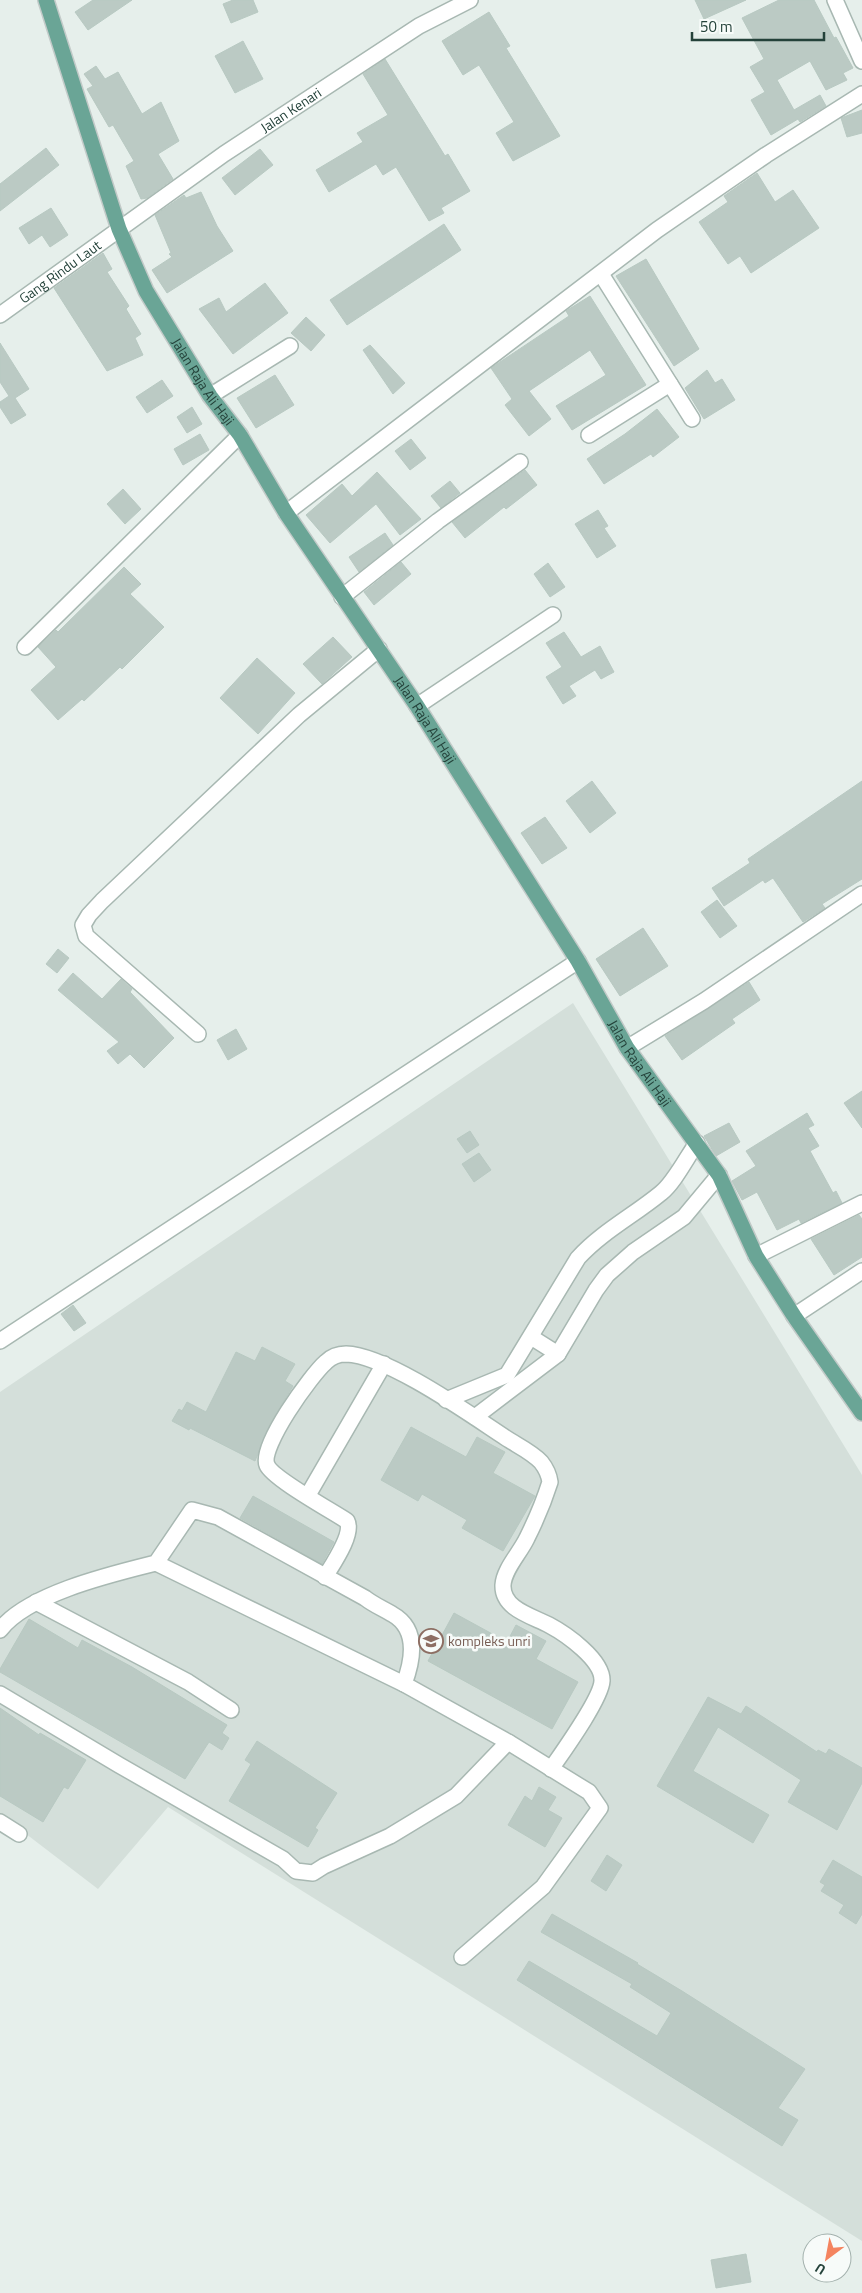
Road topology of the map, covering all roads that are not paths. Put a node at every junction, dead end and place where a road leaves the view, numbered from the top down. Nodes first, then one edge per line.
1 (46, 0) edge
2 (470, 0) edge
3 (835, 0) edge
4 (862, 61) edge
5 (862, 94) edge
6 (119, 229) junction
7 (601, 274) junction
8 (0, 315) edge
9 (290, 346) dead end
10 (670, 384) junction
11 (210, 396) junction
12 (692, 419) dead end
13 (589, 434) dead end
14 (240, 435) junction
15 (520, 462) dead end
16 (286, 513) junction
17 (342, 596) junction
18 (554, 615) dead end
19 (25, 647) dead end
20 (379, 649) junction
21 (417, 706) junction
22 (862, 894) edge
23 (578, 961) junction
24 (198, 1034) dead end
25 (627, 1048) junction
26 (697, 1143) junction
27 (719, 1175) junction
28 (862, 1203) edge
29 (756, 1256) junction
30 (862, 1271) edge
31 (794, 1316) junction
32 (531, 1336) junction
33 (0, 1341) edge
34 (558, 1354) junction
35 (384, 1364) junction
36 (446, 1400) junction
37 (862, 1413) edge
38 (475, 1417) junction
39 (308, 1495) junction
40 (156, 1563) junction
41 (325, 1578) junction
42 (36, 1602) junction
43 (0, 1630) edge
44 (404, 1684) junction
45 (0, 1694) edge
46 (231, 1710) dead end
47 (508, 1742) junction
48 (550, 1769) junction
49 (0, 1822) edge
50 (18, 1834) dead end
51 (462, 1957) dead end

1 - 6 main road, Jalan Raja Ali Haji
2 - 6 street, Jalan Kenari
3 - 4 street
5 - 7 street
6 - 8 street, Gang Rindu Laut
6 - 11 main road, Jalan Raja Ali Haji
7 - 10 street
7 - 16 street
9 - 11 street
10 - 12 street
10 - 13 street
11 - 14 main road, Jalan Raja Ali Haji
14 - 16 main road, Jalan Raja Ali Haji
14 - 19 street
15 - 17 street
16 - 17 main road, Jalan Raja Ali Haji
17 - 20 main road, Jalan Raja Ali Haji
18 - 21 street
20 - 21 main road, Jalan Raja Ali Haji
20 - 24 street
21 - 23 main road, Jalan Raja Ali Haji
22 - 25 street
23 - 25 main road, Jalan Raja Ali Haji
23 - 33 street
25 - 26 main road, Jalan Raja Ali Haji
26 - 27 main road, Jalan Raja Ali Haji
26 - 32 street
27 - 29 main road, Jalan Raja Ali Haji
27 - 34 street
28 - 29 street
29 - 31 main road, Jalan Raja Ali Haji
30 - 31 street
31 - 37 main road, Jalan Raja Ali Haji
32 - 34 street
32 - 36 street
34 - 38 street
35 - 36 street
35 - 39 street
35 - 39 street
36 - 38 street
38 - 48 street
39 - 41 street
40 - 41 street
40 - 42 street
40 - 44 street
41 - 44 street
42 - 43 street
42 - 46 street
44 - 47 street
45 - 47 street
47 - 48 street
48 - 51 street
49 - 50 street

